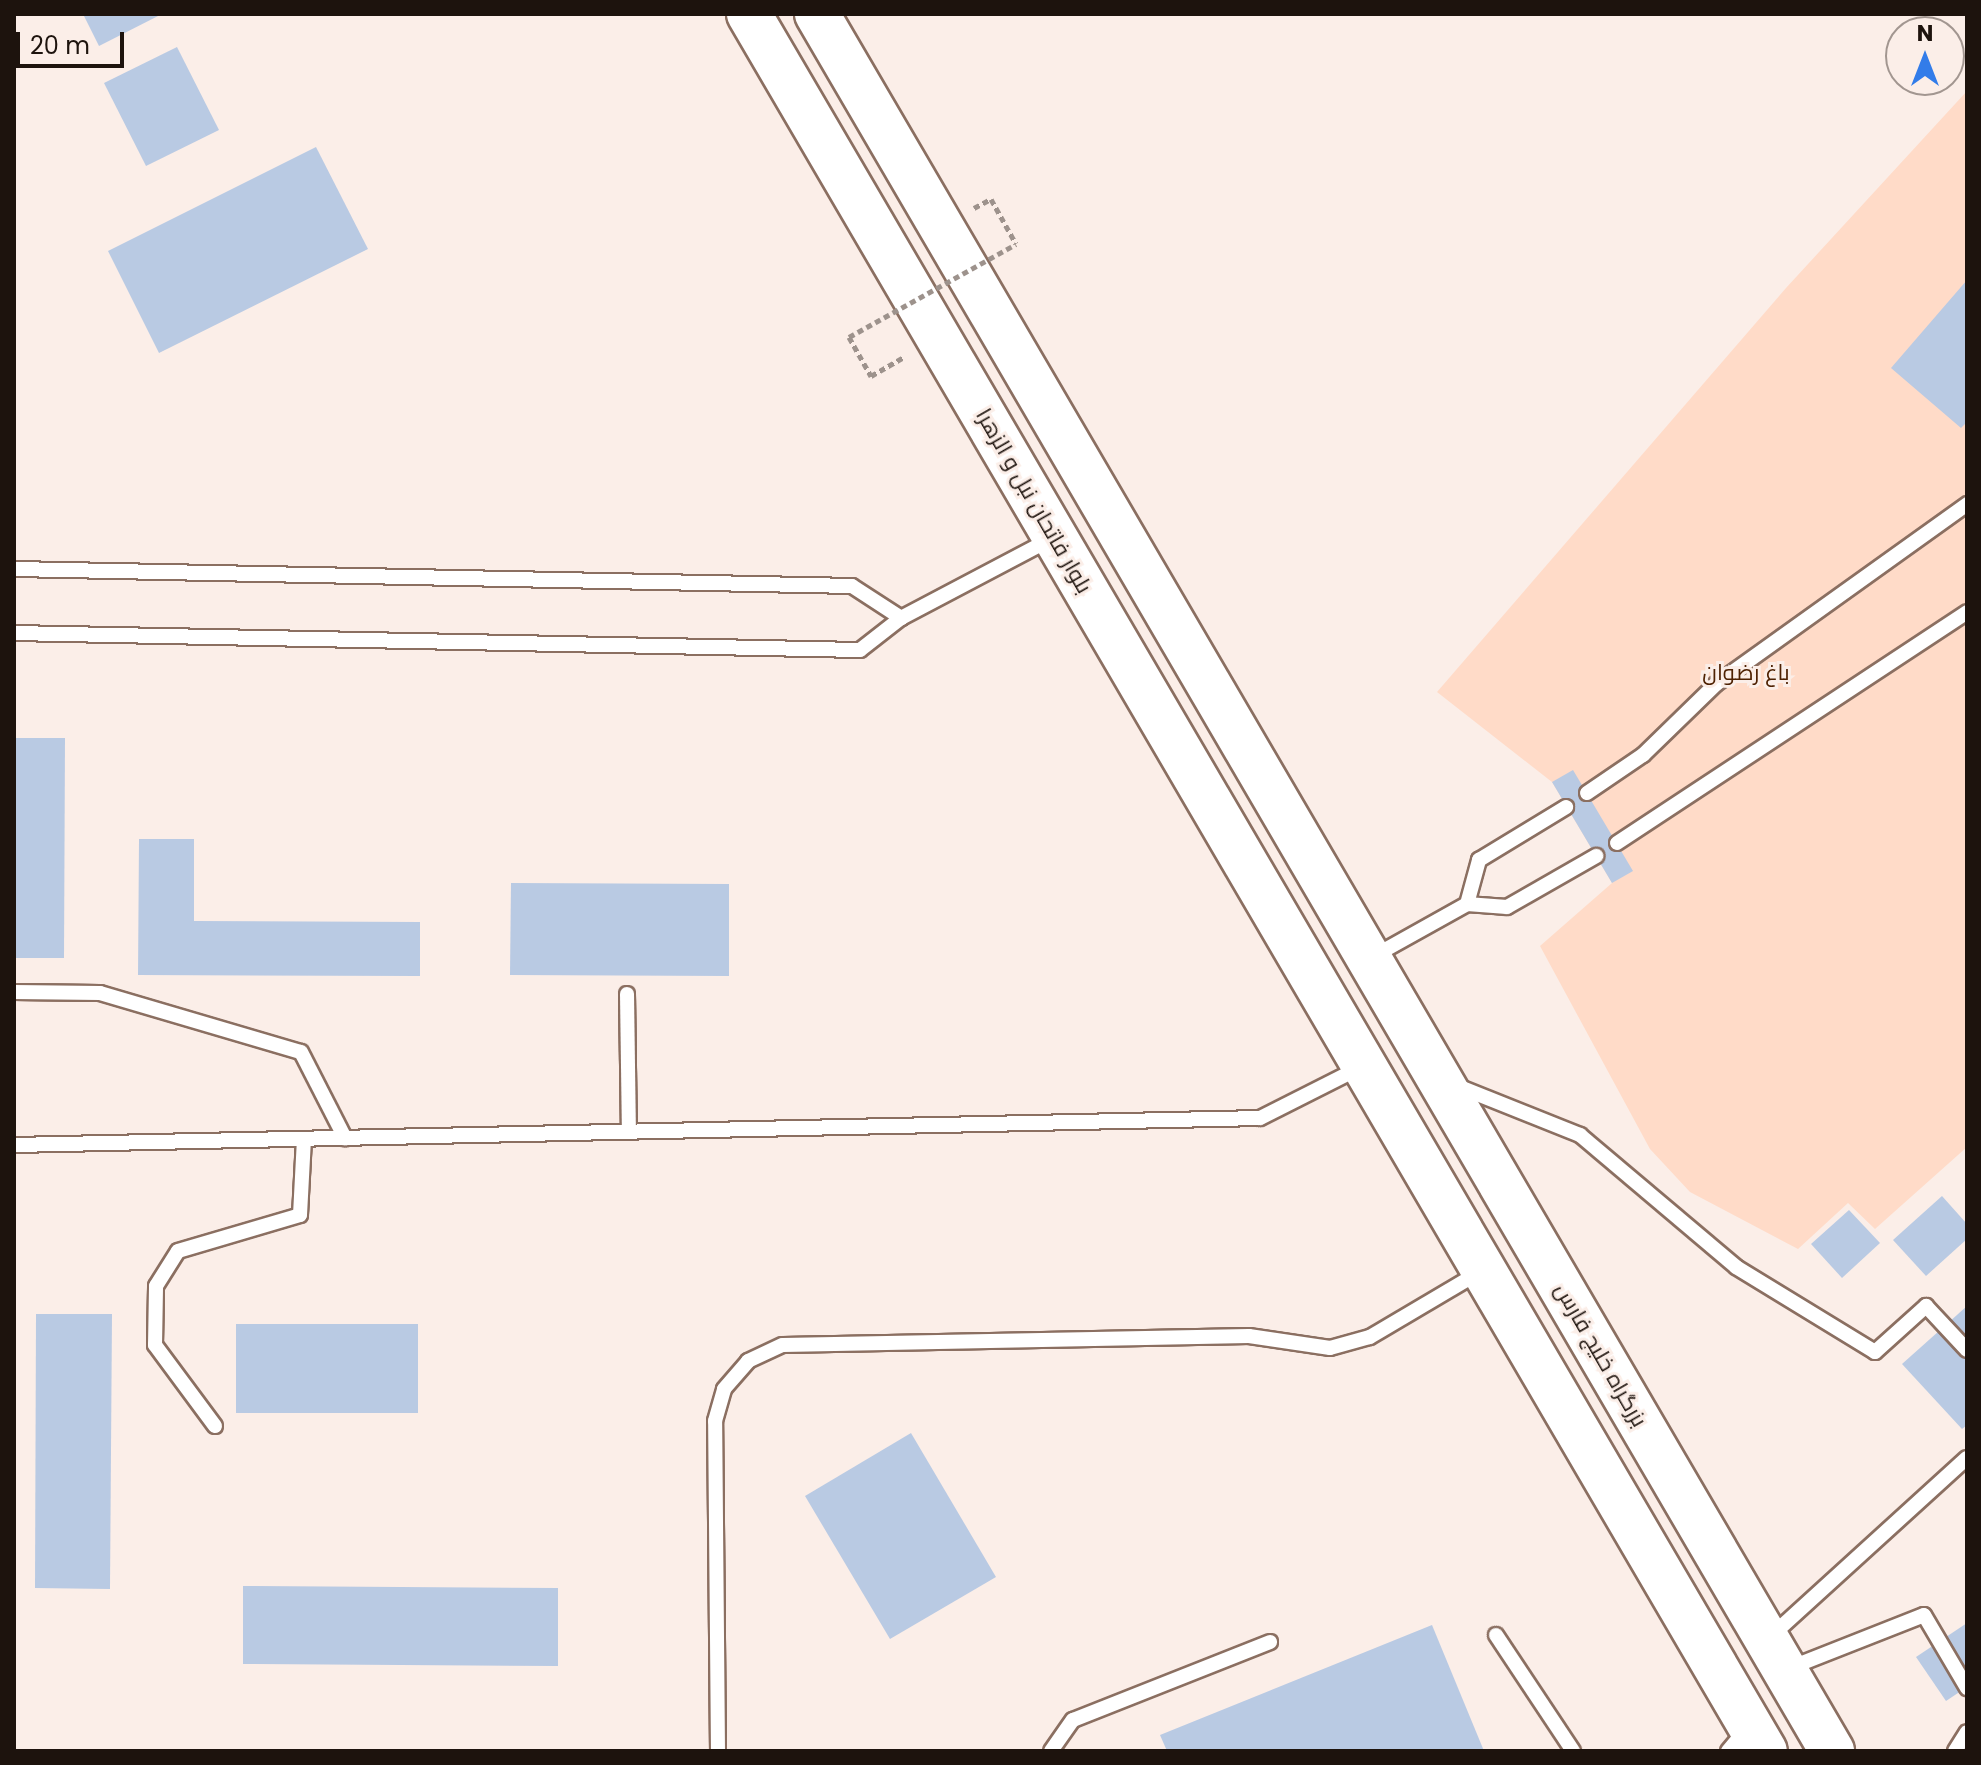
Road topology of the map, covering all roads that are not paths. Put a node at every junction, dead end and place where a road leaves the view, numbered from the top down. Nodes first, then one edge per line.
1 (749, 14) edge
2 (817, 14) edge
3 (1056, 424) junction
4 (1005, 452) junction
5 (1967, 504) edge
6 (1055, 536) junction
7 (14, 569) edge
8 (1967, 612) edge
9 (901, 618) junction
10 (14, 633) edge
11 (1587, 793) dead end
12 (1566, 807) dead end
13 (1617, 843) dead end
14 (1596, 856) dead end
15 (1467, 904) junction
16 (1370, 958) junction
17 (1320, 988) junction
18 (14, 992) edge
19 (627, 994) dead end
20 (1365, 1065) junction
21 (1440, 1079) junction
22 (629, 1131) junction
23 (345, 1138) junction
24 (304, 1139) junction
25 (14, 1145) edge
26 (1484, 1270) junction
27 (1967, 1350) edge
28 (215, 1426) dead end
29 (1967, 1458) edge
30 (1496, 1635) dead end
31 (1270, 1642) dead end
32 (1776, 1655) junction
33 (1967, 1688) edge
34 (1967, 1732) edge
35 (1747, 1742) edge
36 (718, 1751) edge
37 (1051, 1751) edge
38 (1573, 1751) edge
39 (1832, 1751) edge
40 (1955, 1751) edge

1 - 4 highway, بلوار فاتحان نبل و الزهرا
2 - 3 highway
3 - 4 highway
3 - 16 highway
4 - 6 highway, بلوار فاتحان نبل و الزهرا
5 - 11 lane
6 - 9 lane
6 - 17 highway, بلوار فاتحان نبل و الزهرا
7 - 9 lane
8 - 13 lane
9 - 10 lane
12 - 15 lane
14 - 15 lane
15 - 16 lane
16 - 17 highway
16 - 21 highway, بزرگراه خلیج فارس
17 - 20 highway
18 - 23 lane
19 - 22 lane
20 - 22 lane
20 - 26 highway
21 - 27 lane
21 - 32 highway, بزرگراه خلیج فارس
22 - 23 lane
23 - 24 lane
24 - 25 lane
24 - 28 lane
26 - 35 highway
26 - 36 lane
29 - 32 lane
30 - 38 lane
31 - 37 lane
32 - 33 lane
32 - 39 highway, بزرگراه خلیج فارس
34 - 40 lane

